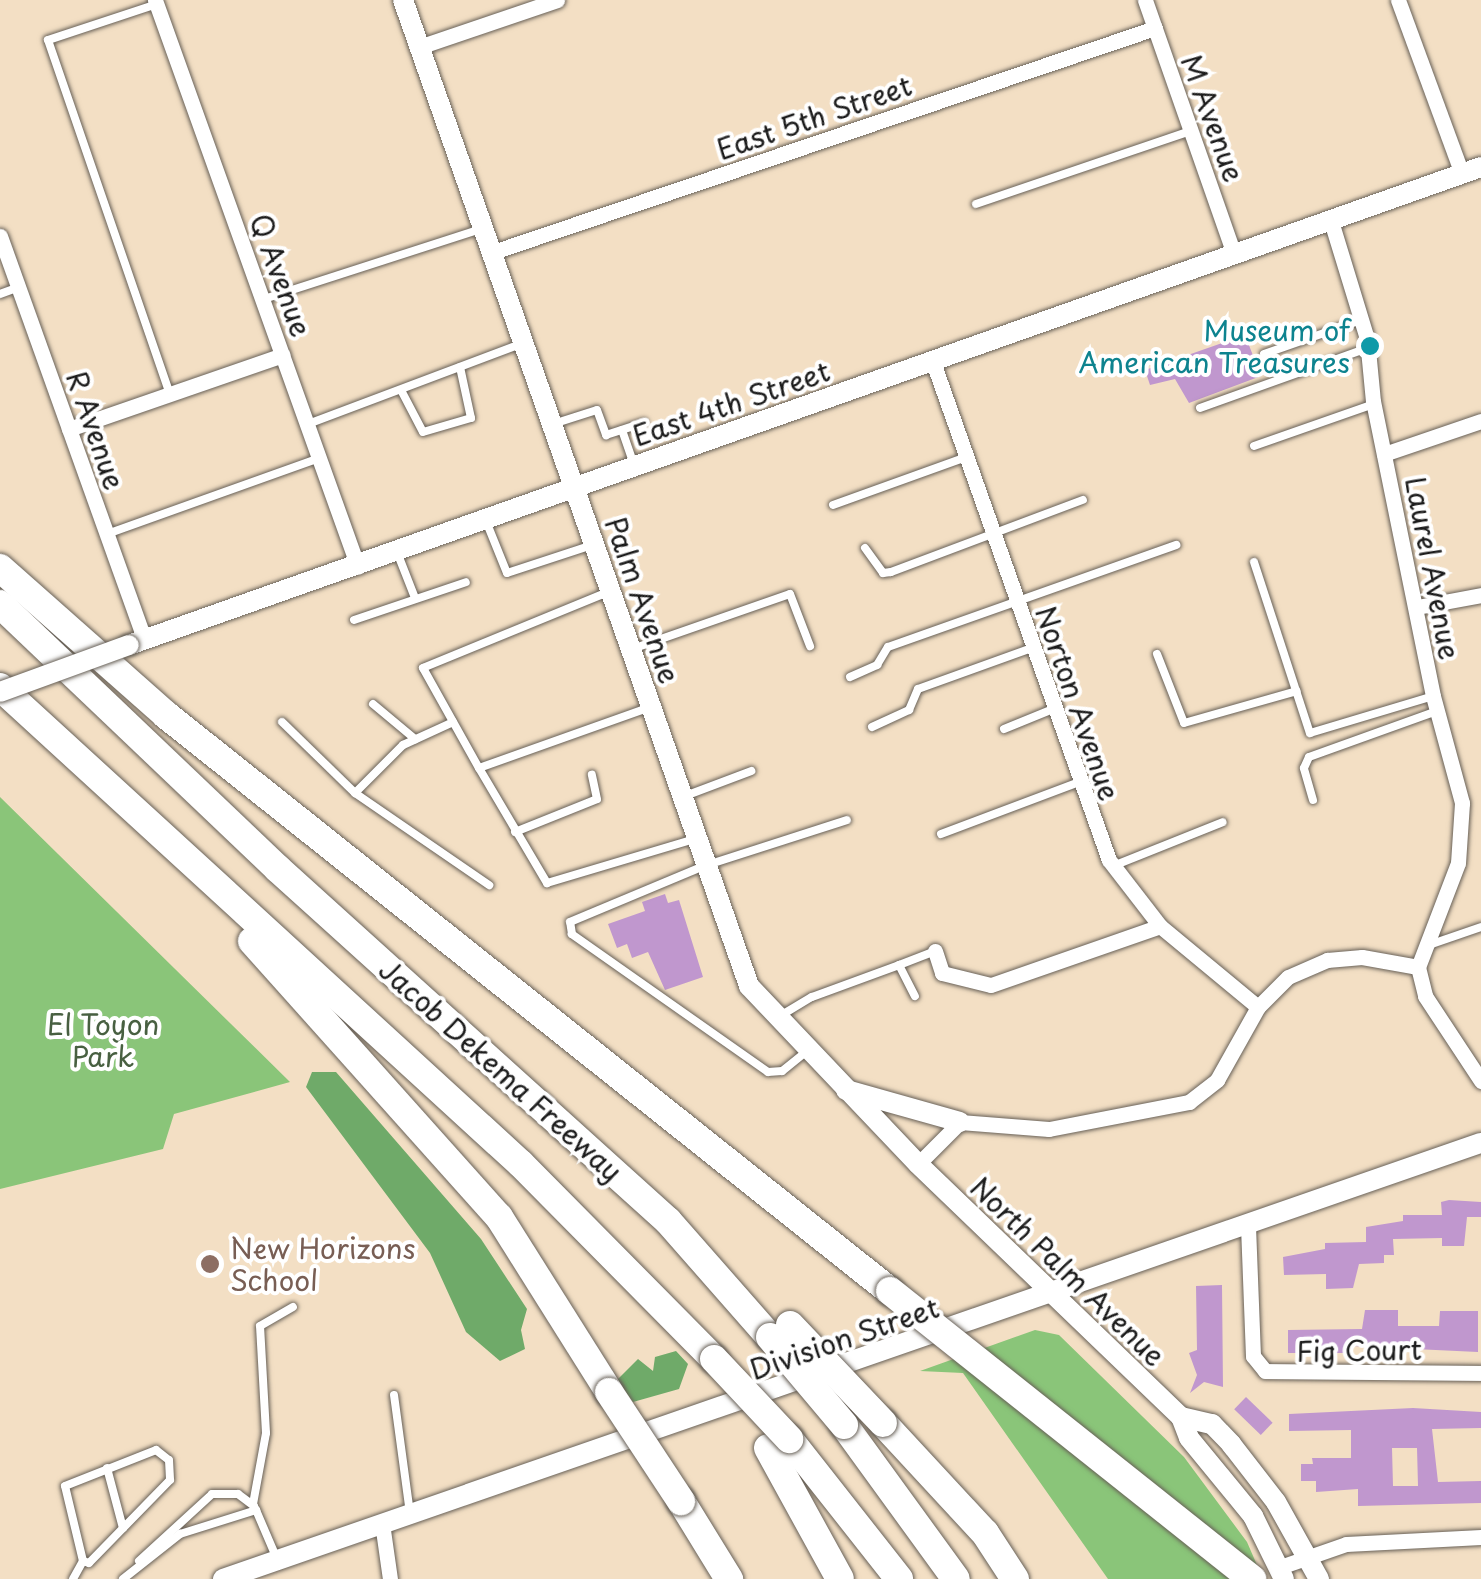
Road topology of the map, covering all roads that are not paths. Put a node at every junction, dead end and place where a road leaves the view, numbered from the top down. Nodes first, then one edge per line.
1 (403, 0) edge
2 (557, 0) edge
3 (1145, 0) edge
4 (1398, 0) edge
5 (156, 2) edge
6 (1155, 28) junction
7 (419, 47) junction
8 (1191, 130) junction
9 (1472, 170) edge
10 (976, 204) dead end
11 (1331, 221) junction
12 (482, 229) junction
13 (0, 236) edge
14 (490, 253) junction
15 (1234, 254) junction
16 (19, 287) junction
17 (0, 294) edge
18 (264, 299) junction
19 (1361, 320) junction
20 (523, 343) junction
21 (1368, 348) junction
22 (1264, 354) dead end
23 (284, 355) junction
24 (933, 362) junction
25 (460, 367) junction
26 (401, 390) junction
27 (170, 394) junction
28 (1374, 404) junction
29 (1200, 408) dead end
30 (1481, 421) edge
31 (644, 423) dead end
32 (308, 424) junction
33 (553, 424) junction
34 (68, 429) junction
35 (622, 430) junction
36 (1254, 446) dead end
37 (1384, 454) junction
38 (966, 456) junction
39 (319, 458) junction
40 (634, 466) junction
41 (575, 486) junction
42 (1083, 500) dead end
43 (833, 505) dead end
44 (484, 517) junction
45 (106, 534) junction
46 (994, 537) junction
47 (594, 544) junction
48 (1176, 545) dead end
49 (395, 548) junction
50 (865, 548) dead end
51 (1254, 562) dead end
52 (358, 567) junction
53 (0, 568) edge
54 (466, 582) dead end
55 (611, 591) junction
56 (1481, 595) edge
57 (1014, 597) junction
58 (415, 598) junction
59 (0, 604) edge
60 (1417, 607) junction
61 (354, 620) dead end
62 (137, 643) junction
63 (810, 646) dead end
64 (1032, 648) junction
65 (631, 650) junction
66 (1158, 654) dead end
67 (850, 678) dead end
68 (0, 690) edge
69 (1297, 691) junction
70 (374, 704) dead end
71 (1435, 704) junction
72 (650, 707) junction
73 (1053, 709) junction
74 (282, 722) dead end
75 (453, 722) junction
76 (872, 727) dead end
77 (1004, 729) dead end
78 (415, 739) junction
79 (478, 768) junction
80 (751, 771) dead end
81 (592, 775) dead end
82 (1078, 782) junction
83 (354, 793) junction
84 (681, 798) junction
85 (1313, 800) dead end
86 (847, 820) dead end
87 (1223, 822) dead end
88 (154, 832) junction
89 (515, 832) junction
90 (941, 834) dead end
91 (695, 839) junction
92 (704, 866) junction
93 (1113, 866) junction
94 (488, 885) dead end
95 (1160, 926) junction
96 (1481, 927) edge
97 (1420, 948) junction
98 (935, 950) joint
99 (899, 965) junction
100 (1418, 967) junction
101 (915, 996) dead end
102 (1258, 1007) junction
103 (776, 1019) junction
104 (807, 1051) junction
105 (1481, 1082) edge
106 (845, 1090) junction
107 (960, 1122) junction
108 (1481, 1143) edge
109 (918, 1164) junction
110 (1248, 1226) junction
111 (1052, 1296) junction
112 (293, 1307) dead end
113 (780, 1331) junction
114 (1481, 1373) edge
115 (394, 1395) dead end
116 (1181, 1417) junction
117 (779, 1443) junction
118 (107, 1468) junction
119 (254, 1507) junction
120 (410, 1514) junction
121 (382, 1524) junction
122 (124, 1528) junction
123 (1481, 1537) edge
124 (1311, 1556) junction
125 (276, 1558) junction
126 (83, 1561) junction
127 (138, 1562) junction
128 (1282, 1573) edge
129 (73, 1579) edge
130 (123, 1579) edge
131 (224, 1579) edge
132 (390, 1579) edge
133 (729, 1579) edge
134 (840, 1579) edge
135 (898, 1579) edge
136 (956, 1579) edge
137 (1015, 1579) edge
138 (1252, 1579) edge
139 (1319, 1579) edge

1 - 7 street, Palm Avenue
2 - 7 street
3 - 6 street, M Avenue
4 - 9 street
5 - 18 street, Q Avenue
5 - 27 lane
6 - 8 street, M Avenue
6 - 14 street, East 5th Street
7 - 12 street, Palm Avenue
8 - 10 lane
8 - 15 street, M Avenue
9 - 11 street, East 4th Street
11 - 15 street, East 4th Street
11 - 19 street, Laurel Avenue
12 - 14 street, Palm Avenue
12 - 18 lane
13 - 16 street, R Avenue
14 - 20 street, Palm Avenue
15 - 24 street, East 4th Street
16 - 17 lane
16 - 34 street, R Avenue
18 - 23 street, Q Avenue
19 - 21 street, Laurel Avenue
19 - 22 lane
20 - 25 lane
20 - 33 street, Palm Avenue
21 - 28 street, Laurel Avenue
21 - 29 lane
23 - 27 street
23 - 32 street, Q Avenue
24 - 38 street, Norton Avenue
24 - 40 street, East 4th Street
25 - 26 lane
25 - 26 lane
26 - 32 lane
27 - 34 street
28 - 36 lane
28 - 37 street, Laurel Avenue
30 - 37 street
31 - 35 lane
32 - 39 street, Q Avenue
33 - 35 lane
33 - 41 street, Palm Avenue
34 - 45 street, R Avenue
35 - 40 lane
37 - 60 street, Laurel Avenue
38 - 43 lane
38 - 46 street, Norton Avenue
39 - 45 lane
39 - 52 street, Q Avenue
40 - 41 street, East 4th Street
41 - 44 street, East 4th Street
41 - 47 street, Palm Avenue
42 - 46 lane
44 - 47 lane
44 - 49 street, East 4th Street
45 - 62 street, R Avenue
46 - 50 lane
46 - 57 street, Norton Avenue
47 - 55 street, Palm Avenue
48 - 57 lane
49 - 52 street, East 4th Street
49 - 58 lane
51 - 69 lane
52 - 62 street, East 4th Street
53 - 138 highway, bridge
54 - 58 lane
55 - 65 street, Palm Avenue
55 - 75 lane
56 - 60 street
57 - 64 street, Norton Avenue
57 - 67 lane
58 - 61 lane
59 - 113 highway, Jacob Dekema Freeway
60 - 71 street, Laurel Avenue
62 - 68 street, East 4th Street, bridge
63 - 65 lane
64 - 73 street, Norton Avenue
64 - 76 lane
65 - 72 street, Palm Avenue
66 - 69 lane
68 - 88 highway, Jacob Dekema Freeway
69 - 71 lane
70 - 78 lane
71 - 85 lane
71 - 97 street, Laurel Avenue
72 - 79 lane
72 - 84 street, Palm Avenue
73 - 77 lane
73 - 82 street, Norton Avenue
74 - 83 lane
75 - 78 lane
75 - 79 lane
78 - 83 lane
79 - 89 lane
80 - 84 lane
81 - 89 lane
82 - 90 lane
82 - 93 street, Norton Avenue
83 - 94 lane
84 - 91 street, Palm Avenue
86 - 92 lane
87 - 93 lane
88 - 117 highway, Jacob Dekema Freeway, bridge
88 - 133 highway, bridge
89 - 91 lane
91 - 92 street, Palm Avenue
92 - 103 street, Palm Avenue
92 - 104 lane
93 - 95 street, Norton Avenue
95 - 98 street
95 - 102 street, Norton Avenue
96 - 97 lane
97 - 100 street, Laurel Avenue
98 - 99 lane
99 - 101 lane
99 - 103 lane
100 - 102 street
100 - 105 street, Laurel Avenue
102 - 107 street
103 - 104 street, Palm Avenue
104 - 106 street, Palm Avenue
106 - 107 street
106 - 109 street, Palm Avenue
107 - 109 street
108 - 110 street, Division Street
109 - 111 street, North Palm Avenue
110 - 111 street, Division Street
110 - 114 street, Fig Court
111 - 116 street, North Palm Avenue
111 - 120 street, Division Street
112 - 119 lane
113 - 136 highway, Jacob Dekema Freeway, bridge
113 - 137 highway, bridge
115 - 120 lane
116 - 124 street, North Palm Avenue
116 - 128 street, North Palm Avenue
117 - 134 highway
117 - 135 highway
118 - 122 lane
118 - 122 lane
118 - 126 lane
119 - 125 lane
119 - 127 lane
119 - 127 lane
120 - 121 street, Division Street
121 - 125 street, Division Street
121 - 132 street
122 - 126 lane
123 - 124 street
124 - 128 street
124 - 139 street, North Palm Avenue
125 - 131 street, Division Street
126 - 129 lane
127 - 130 lane

